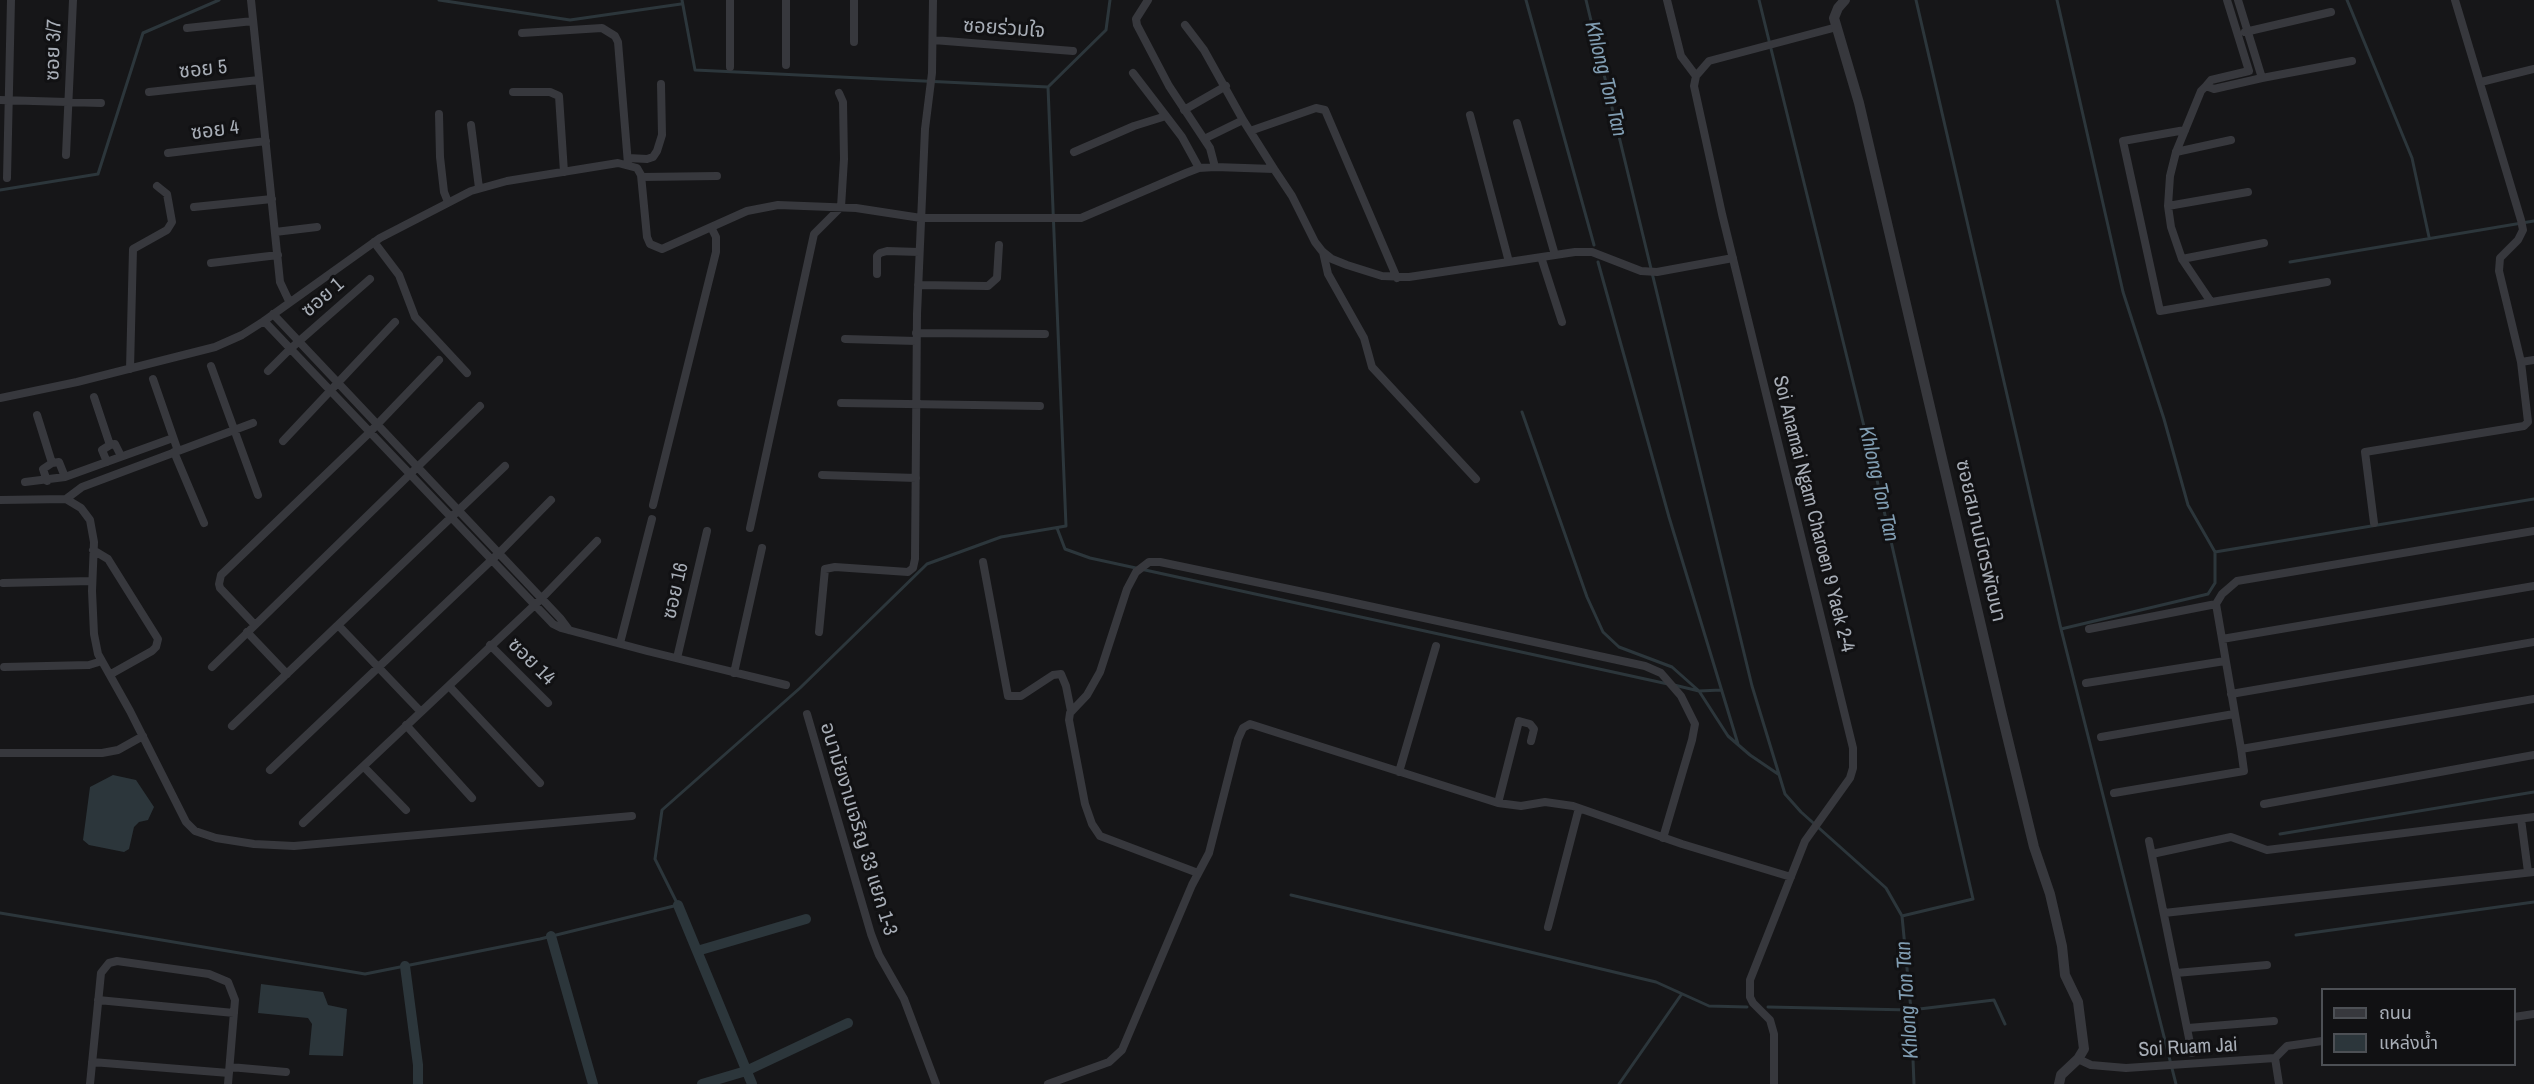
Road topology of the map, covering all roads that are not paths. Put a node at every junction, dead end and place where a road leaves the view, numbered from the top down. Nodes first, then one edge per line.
1 (11, 0) edge
2 (73, 0) edge
3 (251, 0) edge
4 (730, 0) edge
5 (786, 0) edge
6 (854, 0) edge
7 (933, 0) edge
8 (1148, 0) edge
9 (1667, 0) edge
10 (1845, 0) edge
11 (2227, 0) edge
12 (2238, 0) edge
13 (2455, 0) edge
14 (2331, 12) dead end
15 (253, 21) junction
16 (1185, 25) dead end
17 (1837, 27) junction
18 (187, 28) dead end
19 (2248, 31) junction
20 (522, 33) dead end
21 (2237, 33) junction
22 (933, 40) junction
23 (854, 42) dead end
24 (1073, 51) dead end
25 (2352, 61) dead end
26 (786, 65) dead end
27 (730, 67) dead end
28 (2534, 69) edge
29 (2249, 71) junction
30 (1133, 73) dead end
31 (1696, 76) junction
32 (2262, 78) junction
33 (259, 80) junction
34 (2252, 80) junction
35 (2481, 82) junction
36 (661, 84) dead end
37 (1226, 86) junction
38 (2206, 86) junction
39 (149, 92) dead end
40 (513, 92) dead end
41 (839, 93) dead end
42 (4, 100) edge
43 (69, 102) junction
44 (101, 103) dead end
45 (1184, 110) junction
46 (439, 114) dead end
47 (1166, 116) junction
48 (1470, 116) dead end
49 (1243, 120) junction
50 (1517, 123) dead end
51 (471, 124) dead end
52 (2185, 130) junction
53 (1250, 131) junction
54 (1204, 139) junction
55 (2231, 140) dead end
56 (266, 141) junction
57 (1074, 152) dead end
58 (2176, 152) junction
59 (168, 153) dead end
60 (66, 155) dead end
61 (628, 161) junction
62 (1215, 167) junction
63 (1199, 168) junction
64 (1274, 169) junction
65 (564, 172) junction
66 (717, 176) dead end
67 (642, 177) junction
68 (7, 178) dead end
69 (157, 186) dead end
70 (480, 188) junction
71 (2248, 192) dead end
72 (272, 199) junction
73 (448, 202) junction
74 (2168, 206) junction
75 (194, 207) dead end
76 (841, 207) junction
77 (921, 218) junction
78 (317, 227) dead end
79 (712, 228) junction
80 (275, 231) junction
81 (374, 242) junction
82 (2264, 243) dead end
83 (999, 245) dead end
84 (1322, 251) junction
85 (919, 252) junction
86 (278, 255) junction
87 (1555, 255) junction
88 (1541, 258) junction
89 (1733, 258) junction
90 (2182, 259) junction
91 (1509, 262) junction
92 (211, 263) dead end
93 (877, 274) dead end
94 (1397, 278) junction
95 (370, 279) dead end
96 (2327, 282) dead end
97 (918, 285) junction
98 (289, 301) junction
99 (2211, 302) junction
100 (273, 314) junction
101 (264, 321) junction
102 (395, 322) dead end
103 (1562, 322) dead end
104 (1045, 334) dead end
105 (916, 337) junction
106 (845, 339) dead end
107 (298, 342) junction
108 (289, 350) junction
109 (439, 360) dead end
110 (2534, 360) edge
111 (2521, 362) junction
112 (211, 366) dead end
113 (130, 369) junction
114 (268, 371) dead end
115 (467, 373) dead end
116 (153, 379) dead end
117 (338, 382) junction
118 (329, 390) junction
119 (94, 397) dead end
120 (0, 398) edge
121 (842, 404) dead end
122 (916, 404) junction
123 (480, 406) dead end
124 (1040, 406) dead end
125 (37, 415) dead end
126 (253, 423) dead end
127 (377, 424) junction
128 (234, 430) junction
129 (369, 433) junction
130 (173, 438) junction
131 (283, 441) dead end
132 (110, 445) junction
133 (176, 452) junction
134 (121, 456) junction
135 (107, 462) junction
136 (52, 463) junction
137 (505, 466) dead end
138 (417, 467) junction
139 (410, 475) junction
140 (822, 475) dead end
141 (65, 477) junction
142 (916, 478) junction
143 (1476, 479) dead end
144 (47, 481) junction
145 (26, 482) dead end
146 (258, 495) dead end
147 (66, 499) junction
148 (0, 500) edge
149 (551, 500) dead end
150 (653, 505) dead end
151 (458, 511) junction
152 (450, 517) junction
153 (652, 519) dead end
154 (204, 523) dead end
155 (2374, 523) dead end
156 (750, 528) dead end
157 (707, 531) dead end
158 (2534, 531) edge
159 (597, 541) dead end
160 (762, 548) dead end
161 (93, 550) junction
162 (499, 553) junction
163 (490, 560) junction
164 (983, 562) dead end
165 (92, 581) junction
166 (3, 583) dead end
167 (2534, 586) edge
168 (538, 602) junction
169 (2216, 604) junction
170 (254, 624) junction
171 (338, 625) junction
172 (2089, 629) dead end
173 (247, 632) junction
174 (819, 633) dead end
175 (2222, 639) junction
176 (2534, 642) edge
177 (620, 643) junction
178 (490, 645) junction
179 (1436, 646) dead end
180 (677, 658) junction
181 (102, 661) junction
182 (2225, 661) junction
183 (4, 667) dead end
184 (212, 667) dead end
185 (377, 668) junction
186 (734, 673) junction
187 (111, 674) junction
188 (287, 674) junction
189 (2086, 683) dead end
190 (786, 685) dead end
191 (449, 686) junction
192 (2231, 694) junction
193 (2534, 699) edge
194 (548, 703) dead end
195 (1071, 711) junction
196 (421, 712) junction
197 (807, 714) dead end
198 (2234, 714) junction
199 (406, 725) junction
200 (231, 726) dead end
201 (143, 736) junction
202 (2101, 737) dead end
203 (1531, 741) dead end
204 (2241, 749) junction
205 (0, 753) edge
206 (2534, 755) edge
207 (364, 767) junction
208 (270, 770) dead end
209 (1399, 772) junction
210 (540, 783) dead end
211 (2115, 793) dead end
212 (472, 798) dead end
213 (1498, 803) junction
214 (2264, 804) dead end
215 (1579, 808) junction
216 (406, 810) dead end
217 (632, 816) dead end
218 (2534, 817) edge
219 (2521, 819) junction
220 (303, 823) dead end
221 (1663, 838) junction
222 (2149, 841) dead end
223 (2152, 854) junction
224 (2531, 872) edge
225 (1198, 873) junction
226 (1791, 877) junction
227 (2164, 913) junction
228 (1548, 927) dead end
229 (2267, 965) dead end
230 (2176, 973) junction
231 (98, 1000) junction
232 (234, 1013) junction
233 (2534, 1014) edge
234 (2516, 1017) edge
235 (2274, 1021) dead end
236 (2188, 1028) junction
237 (2321, 1041) edge
238 (2192, 1053) dead end
239 (2274, 1058) junction
240 (2078, 1059) junction
241 (92, 1062) junction
242 (229, 1070) junction
243 (286, 1072) dead end
244 (90, 1084) edge
245 (228, 1084) edge
246 (936, 1084) edge
247 (1048, 1084) edge
248 (1774, 1084) edge
249 (2060, 1084) edge
250 (2279, 1084) edge

1 - 42 street
2 - 43 street, ซอย 3/7
3 - 15 street
4 - 27 street
5 - 26 street
6 - 23 street
7 - 22 street
8 - 45 street
9 - 31 street
10 - 17 street
11 - 21 street
12 - 19 street
13 - 35 street
14 - 19 street
15 - 18 street
15 - 33 street
16 - 37 street
17 - 31 street
17 - 240 street, ซอยสมานมิตรพัฒนา
19 - 21 street
19 - 32 street
20 - 61 street
21 - 29 street
22 - 24 street, ซอยร่วมใจ
22 - 77 street
25 - 32 street
28 - 35 street
29 - 34 street
29 - 38 street
30 - 47 street
31 - 89 street, Soi Anamai Ngam Charoen 9 Yaek 2-4
32 - 34 street
33 - 39 street, ซอย 5
33 - 56 street
34 - 38 street
35 - 111 street
36 - 61 street
37 - 45 street
37 - 49 street
38 - 52 street
40 - 65 street
41 - 76 street
42 - 43 street
42 - 68 street
43 - 44 street
43 - 60 street, ซอย 3/7
45 - 54 street
46 - 73 street
47 - 57 street
47 - 63 street
48 - 91 street
49 - 53 street
49 - 54 street
50 - 87 street
51 - 70 street
52 - 58 street
52 - 99 street
53 - 64 street
53 - 94 street
54 - 62 street
55 - 58 street
56 - 59 street, ซอย 4
56 - 72 street
58 - 74 street
61 - 65 street
61 - 67 street
62 - 63 street
62 - 64 street
63 - 77 street
64 - 84 street
65 - 70 street
66 - 67 street
67 - 79 street
69 - 113 street
70 - 73 street
71 - 74 street
72 - 75 street
72 - 80 street
73 - 81 street
74 - 90 street
76 - 77 street
76 - 79 street
76 - 156 street
77 - 85 street
78 - 80 street
79 - 150 street
80 - 86 street
81 - 98 street
81 - 115 street
82 - 90 street
83 - 97 street
84 - 94 street
84 - 143 street
85 - 93 street
85 - 97 street
86 - 92 street
86 - 98 street
87 - 88 street
87 - 89 street
88 - 91 street
88 - 103 street
89 - 226 street, Soi Anamai Ngam Charoen 9 Yaek 2-4
90 - 99 street
91 - 94 street
95 - 107 street, ซอย 1
96 - 99 street
97 - 105 street
98 - 100 street
100 - 101 street
100 - 107 street
101 - 108 street
101 - 113 street
102 - 117 street
104 - 105 street
105 - 106 street
105 - 122 street
107 - 108 street, ซอย 1
107 - 117 street
108 - 114 street, ซอย 1
108 - 118 street
109 - 127 street
110 - 111 street
111 - 155 street
112 - 128 street
113 - 120 street
116 - 130 street
117 - 118 street
117 - 127 street
118 - 129 street
118 - 131 street
119 - 132 street
121 - 122 street
122 - 124 street
122 - 142 street
123 - 138 street
125 - 136 street
126 - 128 street
127 - 129 street
127 - 138 street
128 - 133 street
128 - 146 street
129 - 139 street
129 - 170 street
130 - 133 street
130 - 134 street
132 - 134 street
132 - 135 street
133 - 147 street
133 - 154 street
134 - 135 street
135 - 141 street
136 - 141 street
136 - 144 street
137 - 151 street
138 - 139 street
138 - 151 street
139 - 152 street
139 - 170 street
140 - 142 street
141 - 144 street
142 - 174 street
144 - 145 street
147 - 148 street
147 - 161 street
149 - 162 street
151 - 152 street
151 - 162 street
152 - 163 street
152 - 171 street
153 - 177 street
157 - 180 street, ซอย 16
158 - 169 street
159 - 168 street
160 - 186 street
161 - 165 street
161 - 187 street
162 - 163 street
162 - 168 street
163 - 168 street
163 - 185 street
164 - 195 street
165 - 166 street
165 - 181 street
167 - 175 street
168 - 177 street
168 - 178 street
169 - 172 street
169 - 175 street
170 - 173 street
171 - 185 street
171 - 188 street
173 - 184 street
173 - 188 street
175 - 182 street
176 - 192 street
177 - 180 street
178 - 191 street
178 - 194 street, ซอย 14
179 - 209 street
180 - 186 street
181 - 183 street
181 - 187 street
182 - 189 street
182 - 192 street
185 - 196 street
185 - 208 street
186 - 190 street
187 - 201 street
188 - 200 street
191 - 196 street
191 - 210 street
192 - 198 street
193 - 204 street
195 - 221 street
195 - 225 street
196 - 199 street
197 - 246 street, อนามัยงามเจริญ 33 แยก 1-3
198 - 202 street
198 - 204 street
199 - 207 street
199 - 212 street
201 - 205 street
201 - 217 street
203 - 213 street
204 - 211 street
206 - 214 street
207 - 216 street
207 - 220 street
209 - 213 street
209 - 225 street
213 - 215 street
215 - 221 street
215 - 228 street
218 - 219 street
219 - 223 street
219 - 224 street
221 - 226 street
222 - 223 street
223 - 227 street
224 - 227 street
225 - 247 street
226 - 248 street, Soi Anamai Ngam Charoen 9 Yaek 2-4
227 - 230 street
229 - 230 street
230 - 236 street
231 - 232 street
231 - 232 street
231 - 241 street
232 - 242 street
233 - 234 street
235 - 236 street
236 - 238 street
237 - 239 street
239 - 240 street, Soi Ruam Jai
239 - 250 street
240 - 249 street, ซอยสมานมิตรพัฒนา
241 - 242 street
241 - 244 street
242 - 243 street
242 - 245 street

